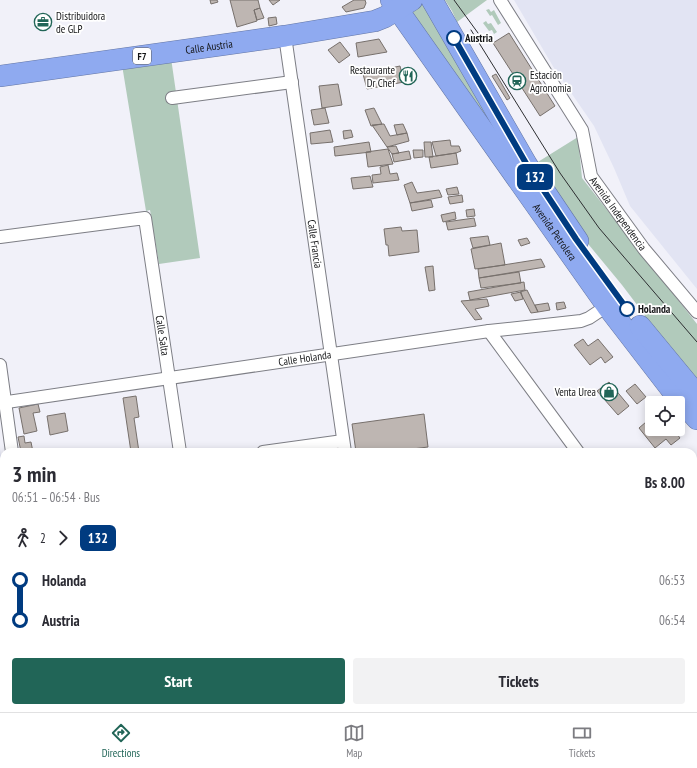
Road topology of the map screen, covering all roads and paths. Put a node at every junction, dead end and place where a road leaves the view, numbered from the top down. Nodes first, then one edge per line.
1 (432, 0) edge
2 (500, 0) edge
3 (400, 3) edge
4 (285, 36) junction
5 (0, 76) edge
6 (292, 82) junction
7 (172, 98) dead end
8 (0, 237) edge
9 (607, 306) junction
10 (697, 312) edge
11 (489, 331) junction
12 (330, 354) junction
13 (0, 365) edge
14 (168, 378) junction
15 (697, 395) edge
16 (3, 402) edge
17 (697, 419) edge
18 (344, 446) edge
19 (11, 448) edge
20 (179, 448) edge
21 (317, 448) edge
22 (575, 448) edge

1 - 15 highway, Avenida Petrolera
2 - 10 street, Avenida Independencia
3 - 4 highway, Calle Austria / F7
3 - 9 highway, Avenida Petrolera / F7
4 - 5 highway, Calle Austria / F7
4 - 6 street, Calle Francia
6 - 7 street
6 - 12 street, Calle Francia
8 - 14 street, Calle Salta
9 - 11 street, Calle Holanda
9 - 17 highway, Avenida Petrolera / F7
11 - 12 street, Calle Holanda
11 - 22 street
12 - 14 street, Calle Holanda
12 - 18 street, Calle Francia
13 - 16 street
14 - 16 street, Calle Holanda
14 - 20 street, Calle Salta
16 - 19 street
18 - 21 street

